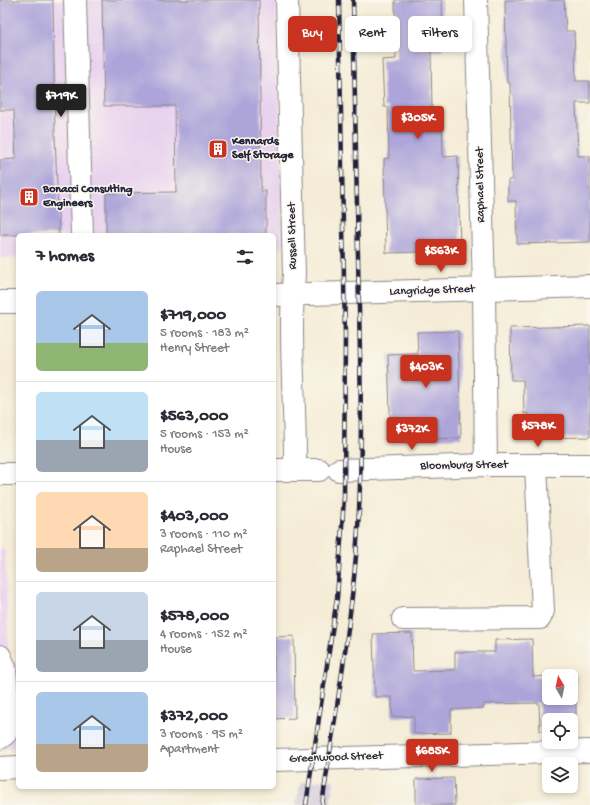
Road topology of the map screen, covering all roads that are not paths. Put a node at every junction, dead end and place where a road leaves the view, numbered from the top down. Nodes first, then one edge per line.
1 (75, 0) edge
2 (287, 0) edge
3 (476, 0) edge
4 (82, 233) edge
5 (590, 286) edge
6 (484, 289) junction
7 (283, 295) edge
8 (0, 302) edge
9 (16, 302) edge
10 (486, 465) junction
11 (536, 465) junction
12 (590, 465) edge
13 (282, 470) edge
14 (0, 474) edge
15 (16, 474) edge
16 (403, 619) dead end
17 (0, 656) edge
18 (0, 738) edge
19 (590, 751) edge
20 (276, 760) edge
21 (16, 767) edge
22 (0, 768) edge

1 - 4 street
2 - 7 street, Russell Street
3 - 6 street, Raphael Street
5 - 6 street, Langridge Street
6 - 7 street, Langridge Street
6 - 10 street, Raphael Street
7 - 13 street, Russell Street
8 - 9 street
10 - 11 street, Bloomburg Street
10 - 13 street, Bloomburg Street
11 - 12 street, Bloomburg Street
11 - 16 street
14 - 15 street
17 - 18 street
19 - 20 street, Greenwood Street
21 - 22 street

